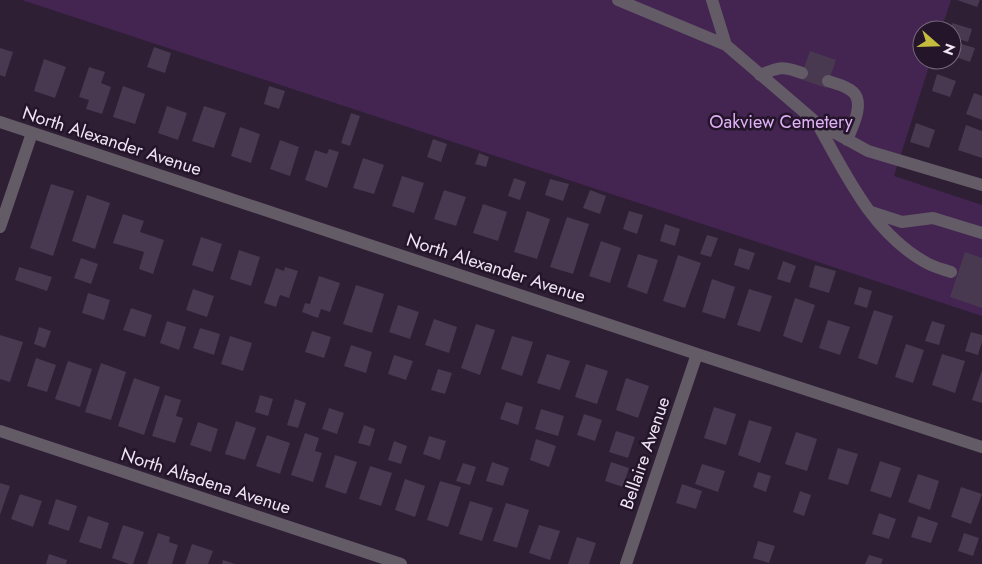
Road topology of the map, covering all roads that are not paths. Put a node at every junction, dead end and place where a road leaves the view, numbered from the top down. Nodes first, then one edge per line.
1 (618, 0) edge
2 (712, 0) edge
3 (726, 45) junction
4 (802, 73) dead end
5 (760, 75) junction
6 (828, 81) dead end
7 (0, 122) edge
8 (817, 124) junction
9 (32, 133) junction
10 (847, 140) junction
11 (982, 185) edge
12 (869, 212) junction
13 (0, 227) edge
14 (982, 233) edge
15 (951, 272) dead end
16 (697, 354) junction
17 (0, 431) edge
18 (982, 446) edge
19 (401, 564) edge
20 (626, 564) edge

1 - 3 street
2 - 3 street
3 - 5 street
4 - 5 street
5 - 8 street
6 - 10 street
7 - 9 street, North Alexander Avenue
8 - 10 street
8 - 12 street
9 - 13 street
9 - 16 street, North Alexander Avenue
10 - 11 street
12 - 14 street
12 - 15 street
16 - 18 street, North Alexander Avenue
16 - 20 street, Bellaire Avenue
17 - 19 street, North Altadena Avenue

